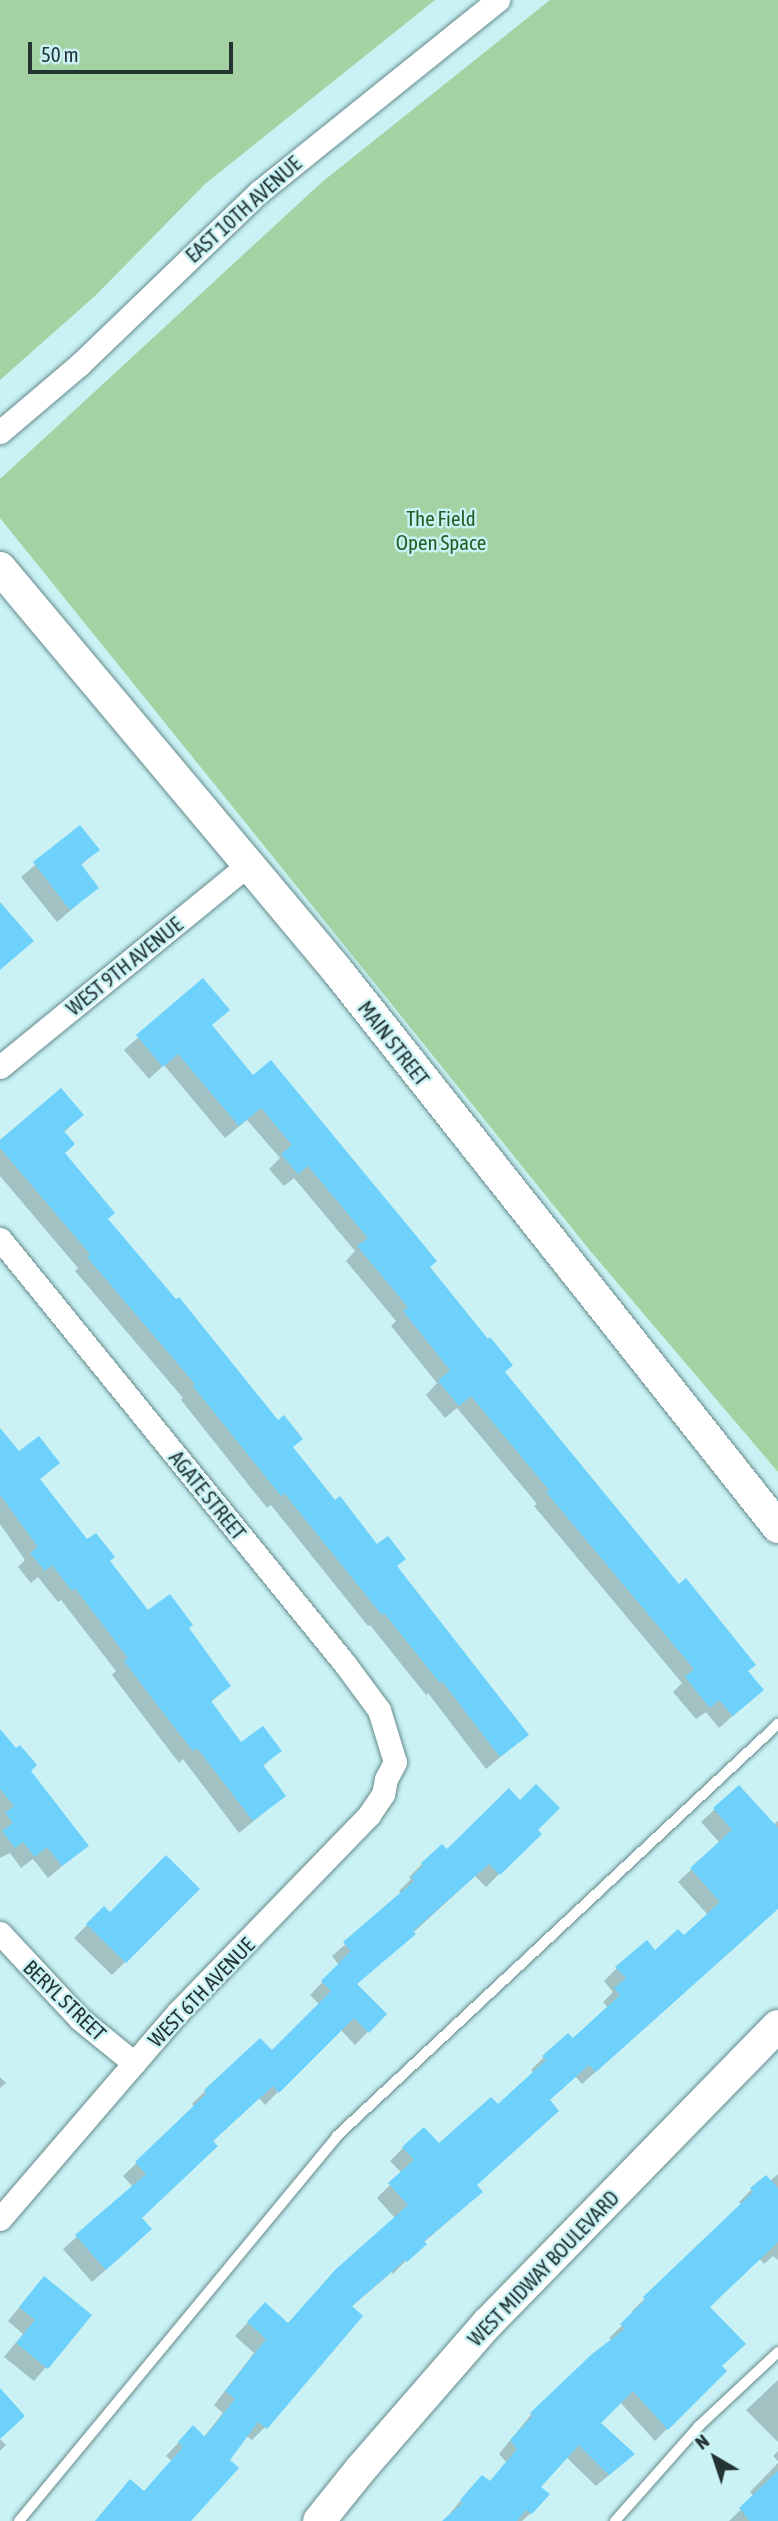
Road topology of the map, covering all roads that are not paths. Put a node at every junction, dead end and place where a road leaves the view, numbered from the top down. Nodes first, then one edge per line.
1 (498, 0) edge
2 (0, 432) edge
3 (0, 568) edge
4 (247, 864) junction
5 (0, 1067) edge
6 (0, 1240) edge
7 (778, 1527) edge
8 (778, 1724) edge
9 (396, 1762) joint
10 (0, 1933) edge
11 (778, 2026) edge
12 (134, 2063) junction
13 (0, 2219) edge
14 (778, 2352) edge
15 (19, 2521) edge
16 (319, 2521) edge
17 (615, 2521) edge

1 - 2 street, EAST 10TH AVENUE
3 - 4 main road, MAIN STREET
4 - 5 street, WEST 9TH AVENUE
4 - 7 main road, MAIN STREET
6 - 9 street, AGATE STREET
8 - 15 lane
9 - 12 street, WEST 6TH AVENUE
10 - 12 street, BERYL STREET
11 - 16 main road, WEST MIDWAY BOULEVARD
12 - 13 street, WEST 6TH AVENUE
14 - 17 lane

